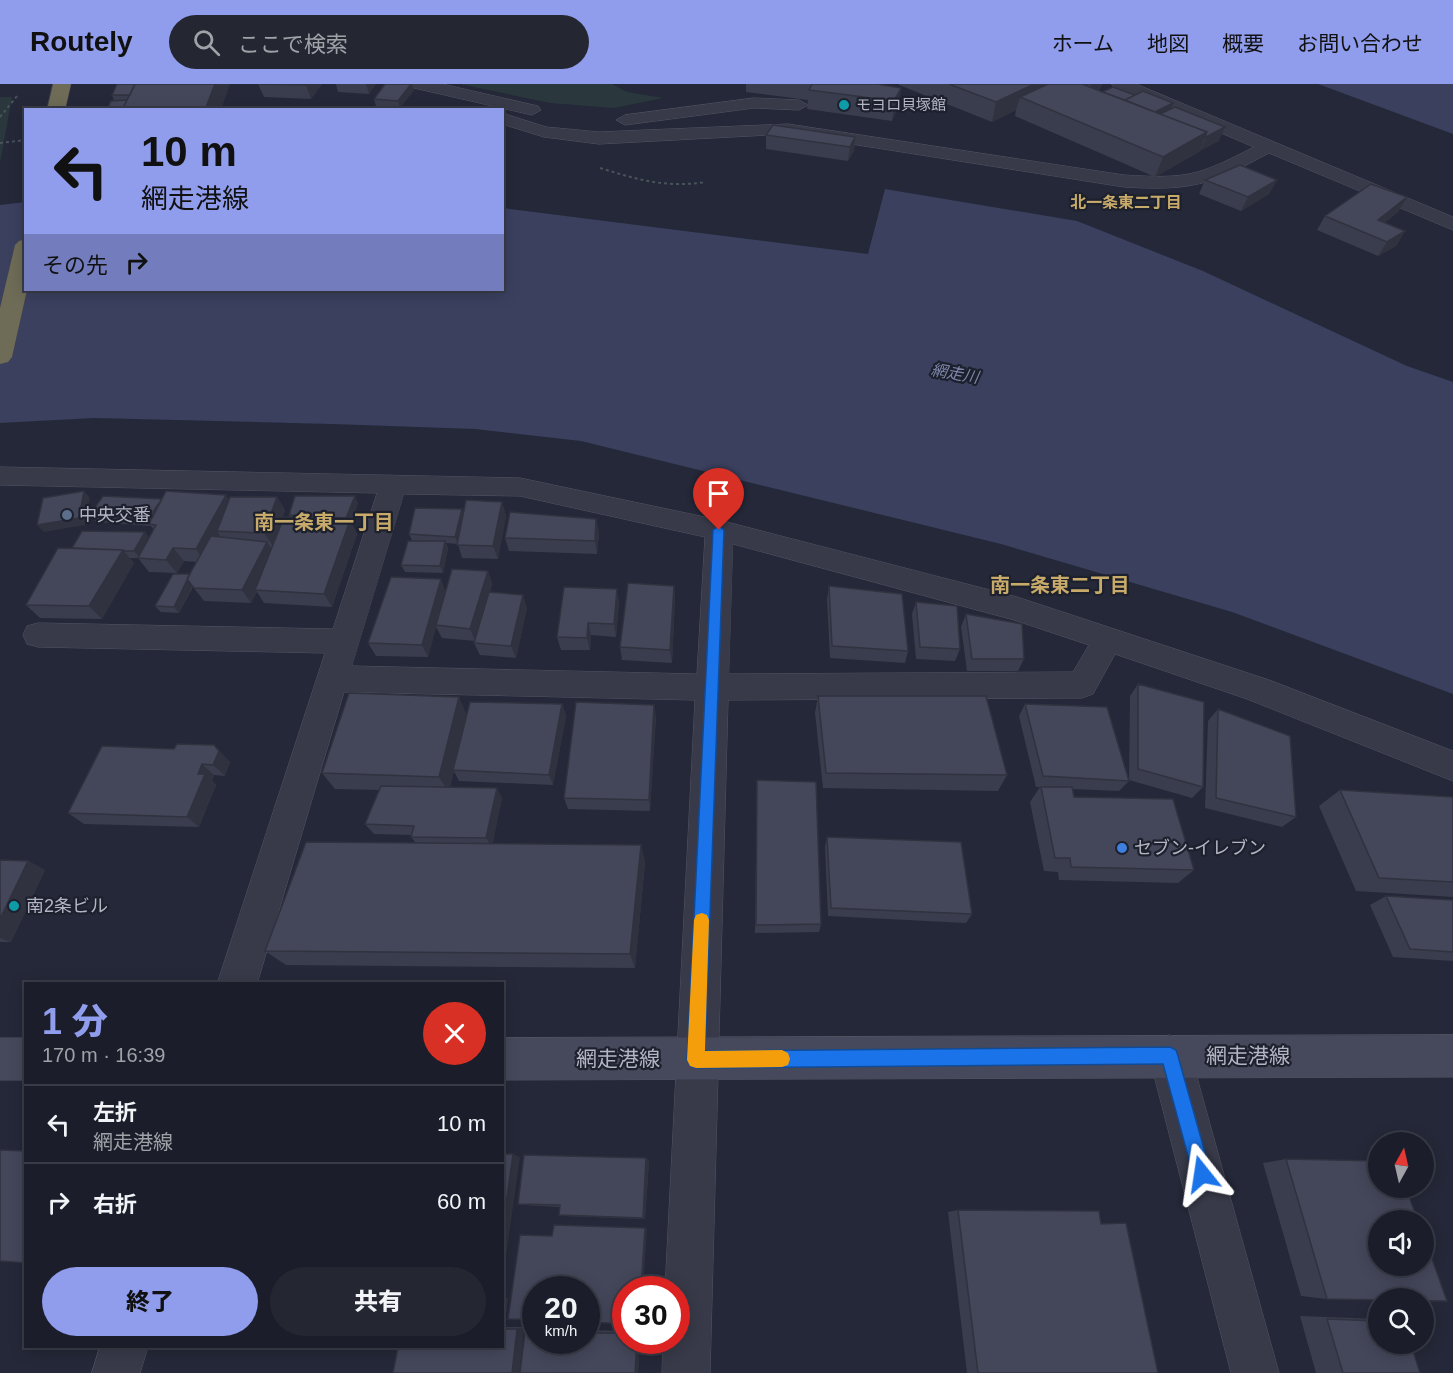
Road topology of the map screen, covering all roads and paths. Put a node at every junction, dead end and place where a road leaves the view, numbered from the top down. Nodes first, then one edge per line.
1 (62, 84) edge
2 (419, 84) edge
3 (1121, 84) edge
4 (17, 96) dead end
5 (799, 105) dead end
6 (56, 108) edge
7 (476, 108) edge
8 (551, 114) dead end
9 (0, 117) edge
10 (573, 117) dead end
11 (504, 119) edge
12 (24, 140) edge
13 (0, 143) edge
14 (1267, 147) junction
15 (593, 166) dead end
16 (706, 182) dead end
17 (1453, 224) edge
18 (24, 254) edge
19 (0, 357) edge
20 (0, 476) edge
21 (393, 485) junction
22 (719, 530) junction
23 (39, 635) dead end
24 (1108, 639) junction
25 (344, 641) junction
26 (332, 679) junction
27 (712, 687) junction
28 (1453, 766) edge
29 (238, 982) edge
30 (1170, 1056) junction
31 (1453, 1056) edge
32 (0, 1059) edge
33 (24, 1059) edge
34 (504, 1059) edge
35 (696, 1060) junction
36 (124, 1348) edge
37 (116, 1373) edge
38 (686, 1373) edge
39 (1255, 1373) edge

1 - 6 highway
2 - 7 street
2 - 8 street
3 - 14 street
4 - 9 path
5 - 10 street
11 - 14 street
12 - 13 path
14 - 17 street
15 - 16 path
18 - 19 highway
20 - 21 street
21 - 22 street
21 - 25 street
22 - 24 street
22 - 27 street
23 - 25 street
24 - 27 street
24 - 28 street
25 - 26 street
26 - 27 street
26 - 29 street
27 - 35 street
30 - 31 main road, 網走港線
30 - 35 main road, 網走港線
30 - 39 street
32 - 33 main road
34 - 35 main road, 網走港線
35 - 38 street
36 - 37 street

